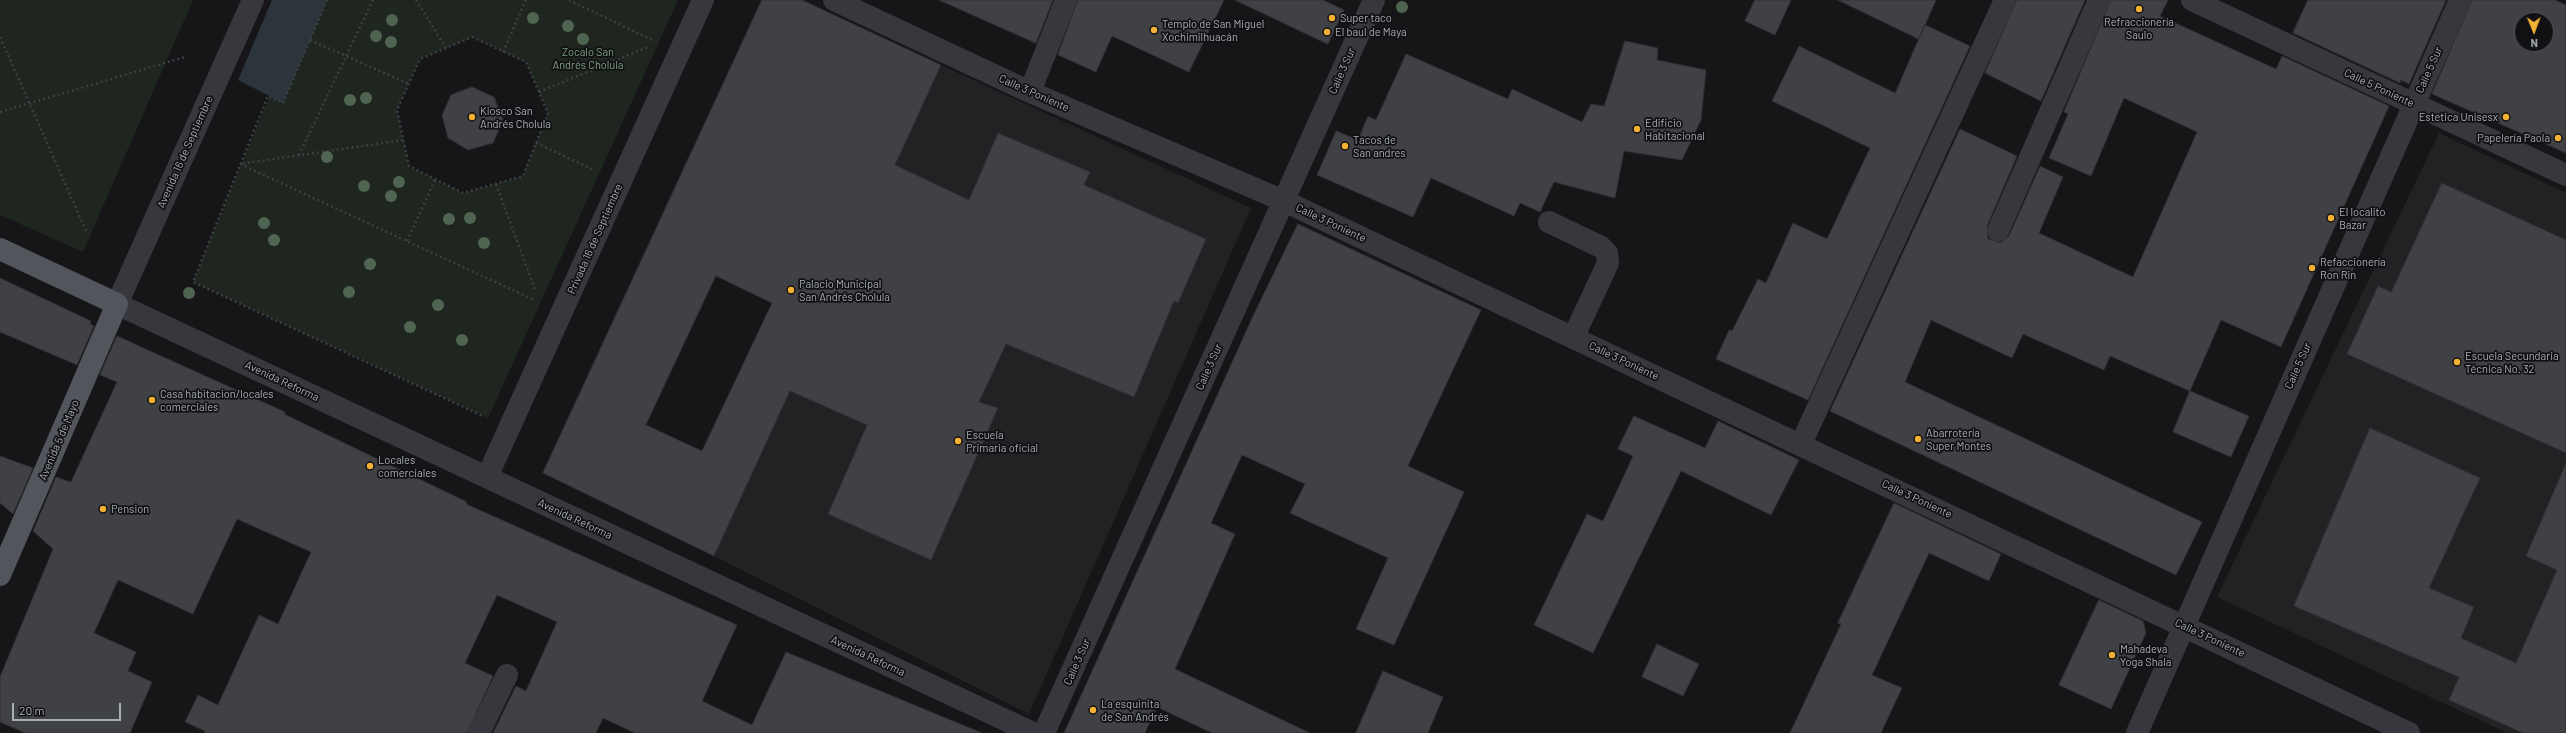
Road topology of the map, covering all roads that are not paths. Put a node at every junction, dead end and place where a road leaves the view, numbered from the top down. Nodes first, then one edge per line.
1 (253, 0) edge
2 (703, 0) edge
3 (834, 0) edge
4 (1066, 0) edge
5 (1374, 0) edge
6 (2005, 0) edge
7 (2099, 0) edge
8 (2192, 0) edge
9 (2460, 0) edge
10 (1030, 92) junction
11 (2413, 104) junction
12 (2566, 175) edge
13 (1284, 201) junction
14 (1549, 222) dead end
15 (1998, 232) dead end
16 (0, 249) edge
17 (117, 304) junction
18 (1574, 338) junction
19 (1801, 444) junction
20 (487, 477) junction
21 (0, 575) edge
22 (2183, 626) junction
23 (507, 675) dead end
24 (479, 733) edge
25 (1033, 733) edge
26 (1044, 733) edge
27 (2137, 733) edge
28 (2409, 733) edge

1 - 17 street, Avenida 16 de Septiembre
2 - 20 street, Privada 16 de Septiembre
3 - 10 street, Calle 3 Poniente
4 - 10 street
5 - 13 street, Calle 3 Sur
6 - 19 street
7 - 15 street
8 - 11 street, Calle 5 Poniente
9 - 11 street, Calle 5 Sur
10 - 13 street, Calle 3 Poniente
11 - 12 street, Calle 5 Poniente
11 - 22 street, Calle 5 Sur
13 - 18 street, Calle 3 Poniente
13 - 26 street, Calle 3 Sur
14 - 18 street
16 - 17 main road
17 - 20 street, Avenida Reforma
17 - 21 main road, Avenida 5 de Mayo
18 - 19 street, Calle 3 Poniente
19 - 22 street, Calle 3 Poniente
20 - 25 street, Avenida Reforma
22 - 27 street, Calle 5 Sur
22 - 28 street, Calle 3 Poniente
23 - 24 street

